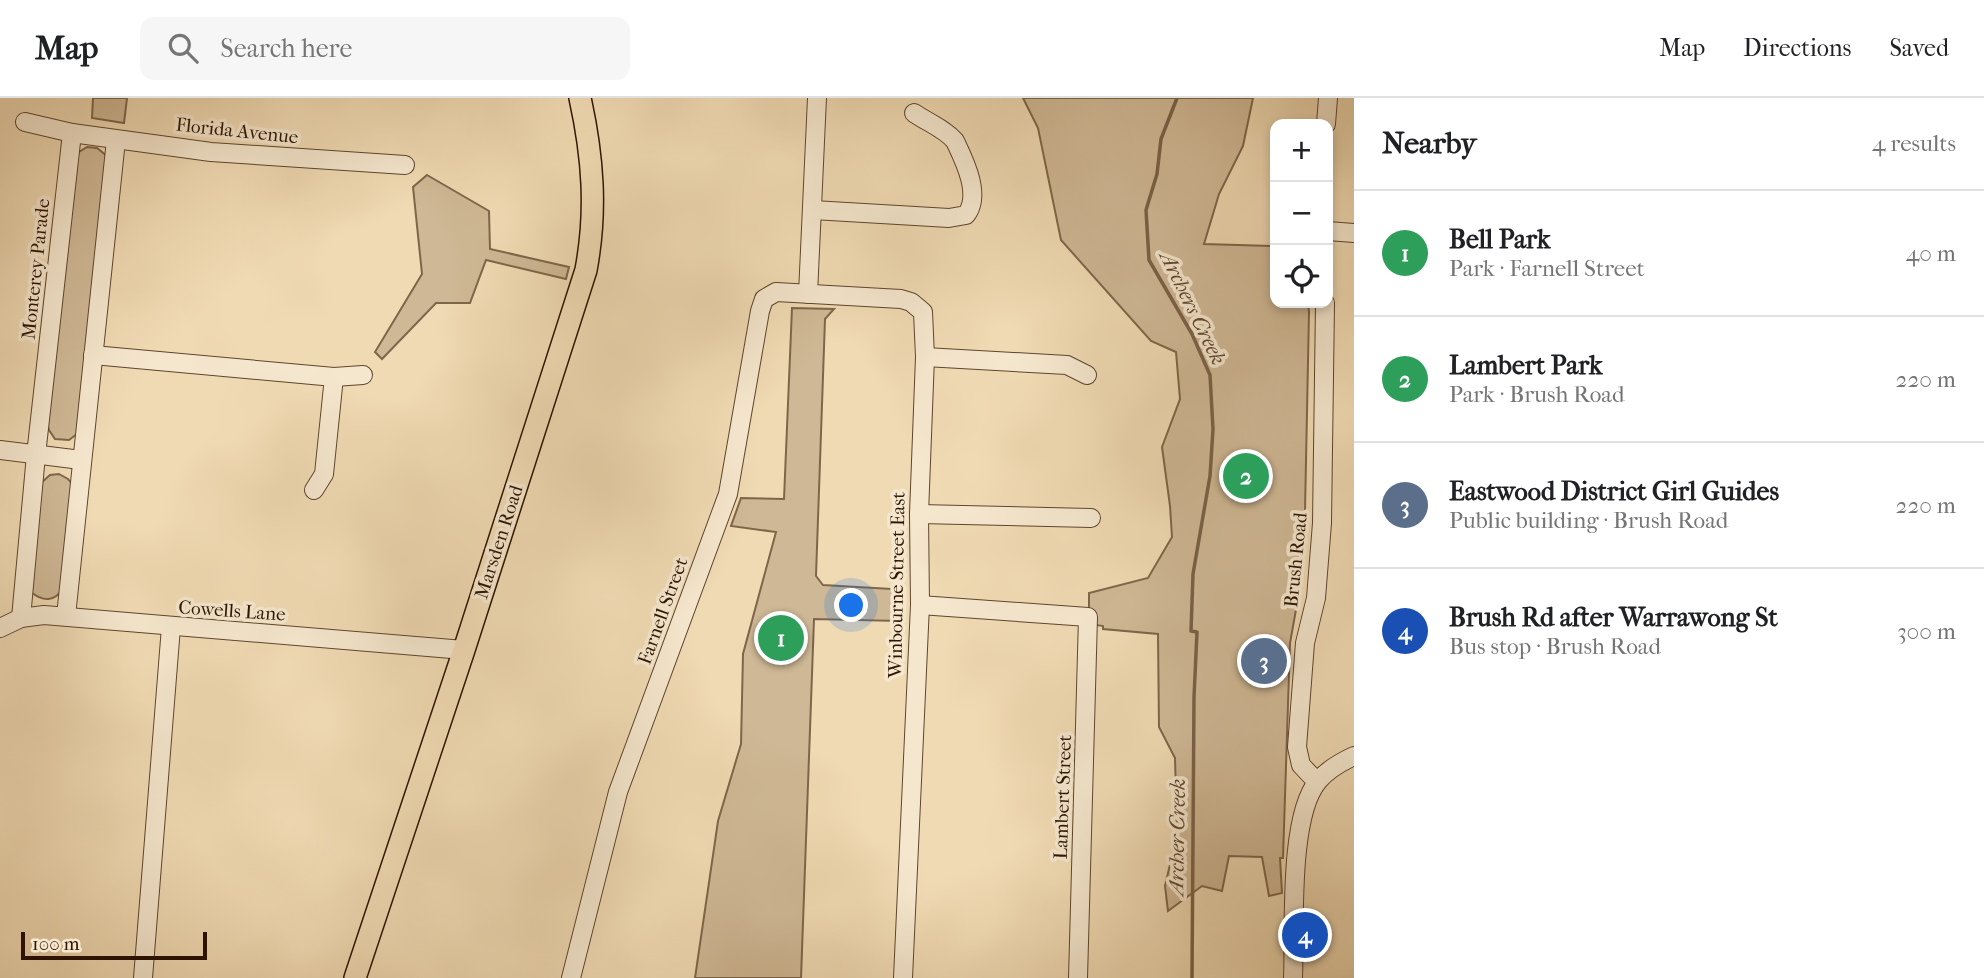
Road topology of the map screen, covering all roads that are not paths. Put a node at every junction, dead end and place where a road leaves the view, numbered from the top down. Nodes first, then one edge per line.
1 (580, 98) edge
2 (817, 98) edge
3 (1328, 98) edge
4 (914, 113) dead end
5 (1326, 119) edge
6 (25, 122) dead end
7 (72, 132) junction
8 (116, 140) junction
9 (405, 165) dead end
10 (813, 210) junction
11 (1333, 231) edge
12 (1354, 233) edge
13 (808, 294) junction
14 (1325, 308) edge
15 (93, 355) junction
16 (925, 357) junction
17 (363, 375) dead end
18 (1087, 375) dead end
19 (334, 377) junction
20 (0, 450) edge
21 (36, 455) junction
22 (81, 460) junction
23 (314, 490) dead end
24 (919, 514) junction
25 (1091, 518) dead end
26 (920, 606) junction
27 (66, 616) junction
28 (21, 618) junction
29 (171, 627) junction
30 (0, 628) edge
31 (464, 650) junction
32 (1354, 756) edge
33 (1317, 782) junction
34 (143, 978) edge
35 (355, 978) edge
36 (571, 978) edge
37 (902, 978) edge
38 (1078, 978) edge
39 (1293, 978) edge

1 - 31 main road, Marsden Road
2 - 10 street
3 - 5 street
4 - 10 street
6 - 7 street, Florida Avenue
7 - 8 street, Florida Avenue
7 - 21 street, Monterey Parade
8 - 9 street, Florida Avenue
8 - 15 street
10 - 13 street
11 - 12 street
13 - 16 street, Winbourne Street East
13 - 36 street, Farnell Street
14 - 33 street, Brush Road
15 - 19 street
15 - 22 street
16 - 18 street
16 - 24 street, Winbourne Street East
17 - 19 street
19 - 23 street
20 - 21 street
21 - 22 street
21 - 28 street, Monterey Parade
22 - 27 street
24 - 25 street
24 - 26 street, Winbourne Street East
26 - 37 street, Winbourne Street East
26 - 38 street, Lambert Street
27 - 28 street, Cowells Lane
27 - 29 street, Cowells Lane
28 - 30 street, Cowells Lane
29 - 31 street, Cowells Lane
29 - 34 street
31 - 35 main road, Marsden Road
32 - 33 street
33 - 39 street

